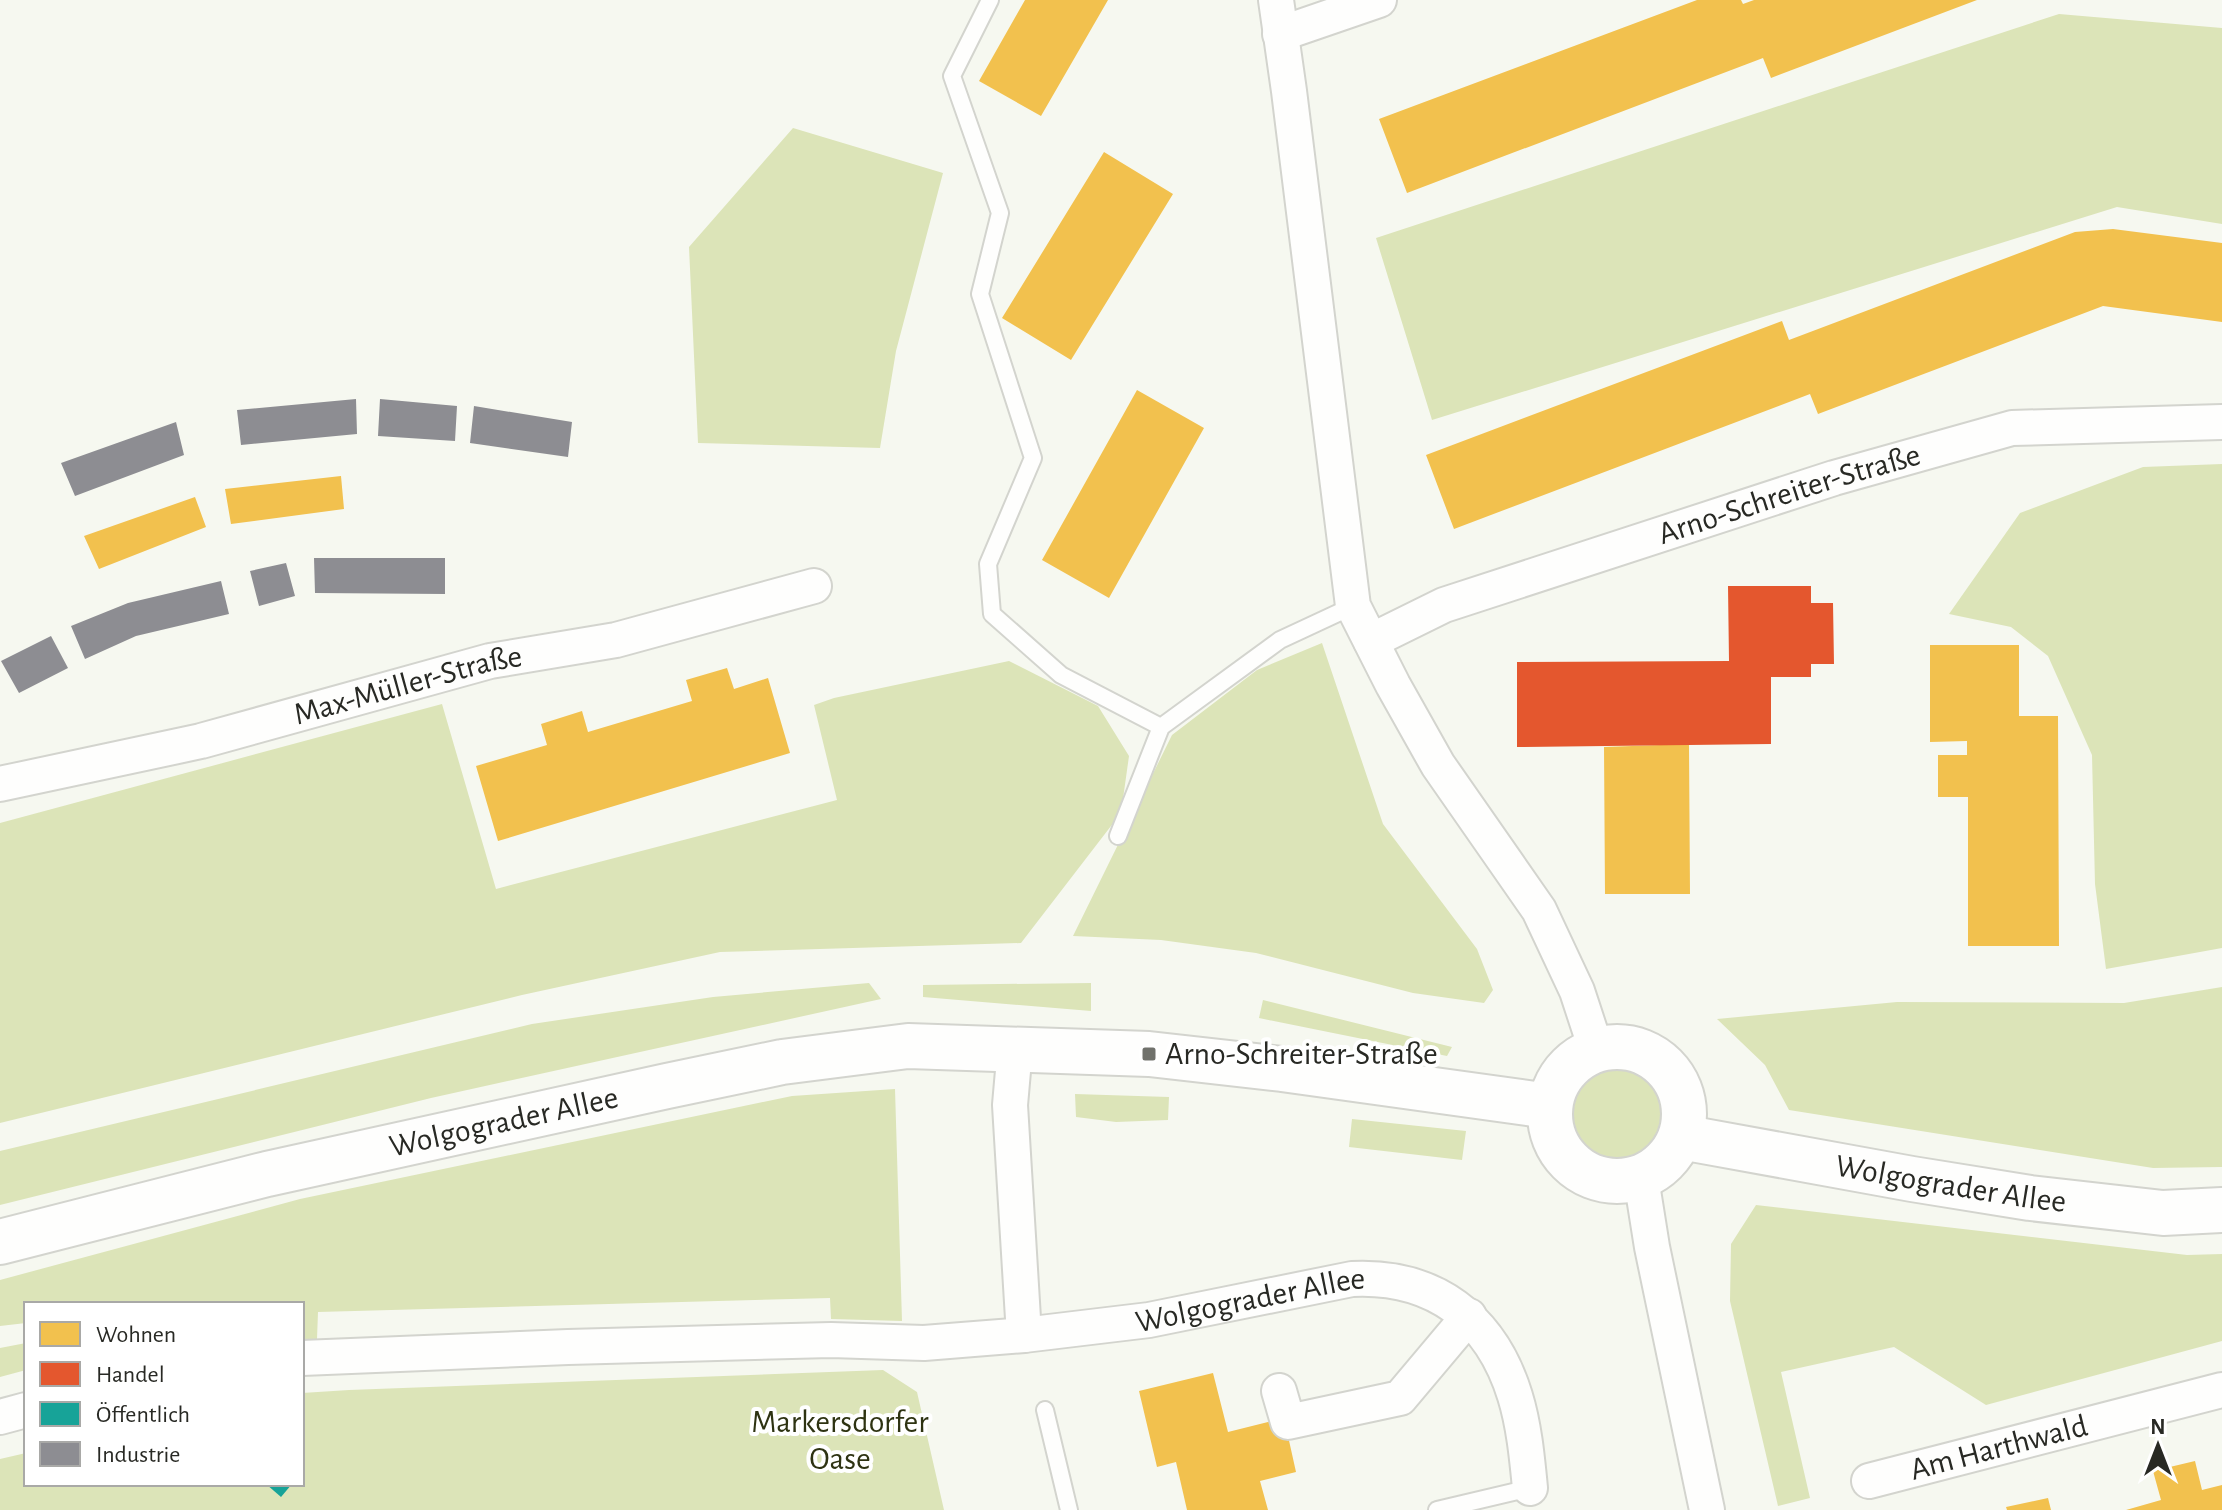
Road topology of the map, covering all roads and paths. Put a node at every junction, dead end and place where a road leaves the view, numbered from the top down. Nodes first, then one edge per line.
1 (990, 0) edge
2 (1276, 0) edge
3 (1379, 0) edge
4 (1280, 34) junction
5 (2222, 422) edge
6 (814, 586) dead end
7 (1353, 606) junction
8 (1371, 641) junction
9 (1161, 727) junction
10 (0, 784) edge
11 (1118, 836) dead end
12 (1015, 1048) junction
13 (1596, 1049) junction
14 (1549, 1106) junction
15 (1681, 1137) junction
16 (1641, 1178) junction
17 (2222, 1210) edge
18 (0, 1242) edge
19 (1469, 1316) junction
20 (1024, 1335) junction
21 (304, 1358) edge
22 (2222, 1390) edge
23 (1279, 1391) dead end
24 (1045, 1410) dead end
25 (24, 1411) edge
26 (0, 1417) edge
27 (1869, 1481) dead end
28 (1530, 1488) joint
29 (1069, 1510) edge
30 (1437, 1510) edge
31 (1707, 1510) edge

1 - 9 lane
2 - 4 street
3 - 4 street
4 - 7 street
5 - 8 street, Arno-Schreiter-Straße
6 - 10 street, Max-Müller-Straße
7 - 8 street
7 - 9 lane
8 - 13 street
9 - 11 lane
12 - 14 main road, Wolgograder Allee
12 - 18 main road, Wolgograder Allee
12 - 20 street
13 - 14 main road
13 - 15 main road
14 - 16 main road
15 - 16 main road
15 - 17 main road, Wolgograder Allee
16 - 31 street
19 - 20 street, Wolgograder Allee
19 - 23 street
19 - 28 street, Wolgograder Allee
20 - 21 street, Wolgograder Allee
22 - 27 street, Am Harthwald
24 - 29 lane
25 - 26 street
28 - 30 lane

